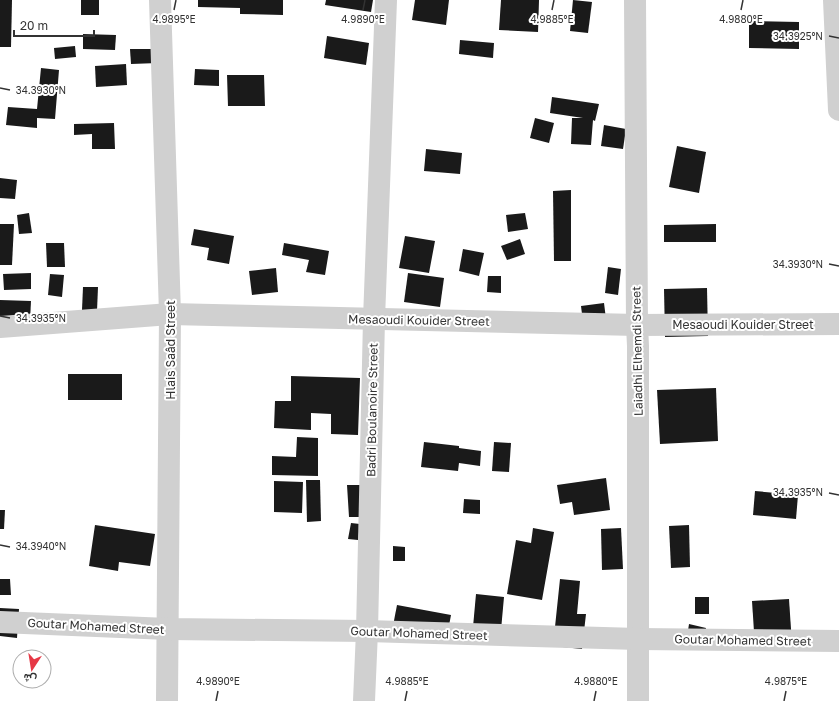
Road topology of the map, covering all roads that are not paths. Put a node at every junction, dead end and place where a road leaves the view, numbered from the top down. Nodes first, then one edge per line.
1 (160, 0) edge
2 (386, 0) edge
3 (635, 0) edge
4 (834, 0) edge
5 (839, 110) edge
6 (170, 314) junction
7 (374, 319) junction
8 (839, 324) edge
9 (637, 325) junction
10 (0, 327) edge
11 (0, 622) edge
12 (168, 629) junction
13 (367, 631) junction
14 (638, 639) junction
15 (839, 641) edge
16 (167, 701) edge
17 (364, 701) edge
18 (638, 701) edge

1 - 6 street, Hlais Saâd Street
2 - 7 street, Badri Boulanoire Street
3 - 9 street, Laiadhi Elhemdi Street
4 - 5 street
6 - 7 street, Mesaoudi Kouider Street
6 - 10 street, Mesaoudi Kouider Street
6 - 12 street, Hlais Saâd Street
7 - 9 street, Mesaoudi Kouider Street
7 - 13 street, Badri Boulanoire Street
8 - 9 street, Mesaoudi Kouider Street
9 - 14 street, Laiadhi Elhemdi Street
11 - 12 street, Goutar Mohamed Street
12 - 13 street, Goutar Mohamed Street
12 - 16 street, Hlais Saâd Street
13 - 14 street, Goutar Mohamed Street
13 - 17 street, Badri Boulanoire Street
14 - 15 street, Goutar Mohamed Street
14 - 18 street, Laiadhi Elhemdi Street

